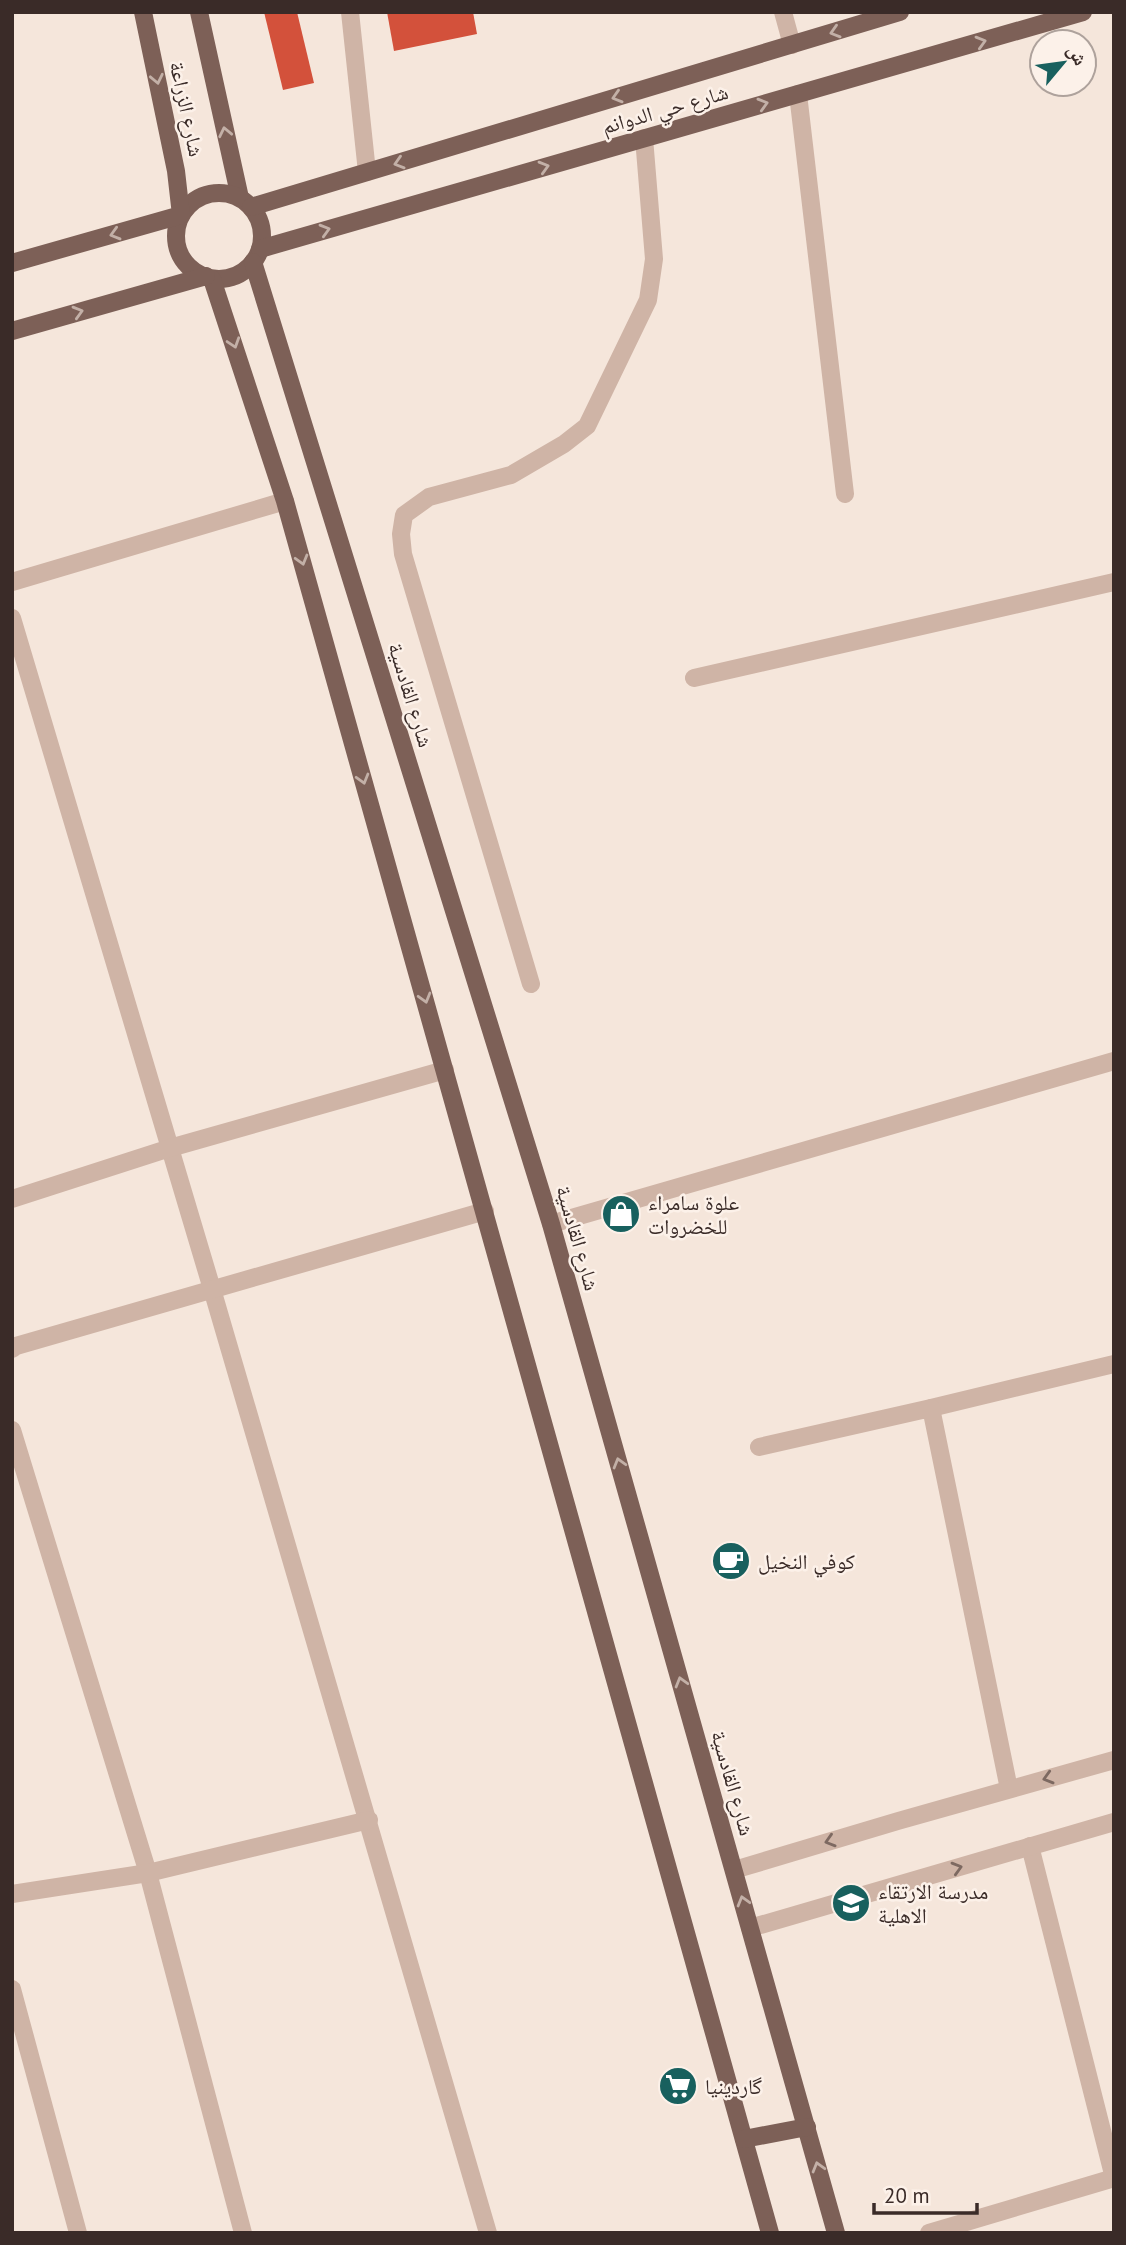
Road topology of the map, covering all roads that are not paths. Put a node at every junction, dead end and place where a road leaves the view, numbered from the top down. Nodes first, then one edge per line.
1 (143, 12) edge
2 (199, 12) edge
3 (350, 12) edge
4 (783, 12) edge
5 (900, 12) edge
6 (1083, 12) edge
7 (792, 45) junction
8 (798, 94) junction
9 (644, 138) junction
10 (367, 172) junction
11 (245, 203) junction
12 (181, 215) junction
13 (256, 256) junction
14 (14, 258) edge
15 (209, 277) junction
16 (12, 331) edge
17 (845, 494) dead end
18 (285, 501) junction
19 (12, 582) edge
20 (1114, 582) edge
21 (12, 618) edge
22 (694, 678) dead end
23 (531, 984) dead end
24 (1114, 1061) edge
25 (445, 1070) junction
26 (170, 1148) junction
27 (12, 1199) edge
28 (485, 1211) junction
29 (551, 1224) junction
30 (212, 1289) junction
31 (12, 1349) edge
32 (1114, 1364) edge
33 (931, 1408) junction
34 (12, 1430) edge
35 (759, 1447) dead end
36 (1114, 1760) edge
37 (1009, 1789) junction
38 (369, 1820) junction
39 (1114, 1822) edge
40 (1030, 1846) junction
41 (734, 1870) junction
42 (148, 1874) junction
43 (12, 1894) edge
44 (750, 1928) junction
45 (12, 1989) edge
46 (807, 2127) junction
47 (744, 2139) junction
48 (1114, 2178) edge
49 (78, 2233) edge
50 (243, 2233) edge
51 (488, 2233) edge
52 (770, 2233) edge
53 (836, 2233) edge
54 (929, 2233) edge

1 -> 12 main road, شارع الزراعة
11 -> 2 main road, شارع الزراعة
3 - 10 street
4 - 7 street
5 -> 7 main road, شارع حي الدوانم
8 -> 6 main road, شارع حي الدوانم
7 -> 10 main road, شارع حي الدوانم
9 -> 8 main road, شارع حي الدوانم
8 - 17 street
13 -> 9 main road, شارع حي الدوانم
9 - 23 street
10 - 11 main road, شارع حي الدوانم
11 - 12 main road
11 - 13 main road
12 -> 14 main road
12 - 15 main road
13 - 15 main road
13 - 29 main road, شارع القادسية
16 -> 15 main road
15 -> 18 main road
18 - 19 street
18 -> 25 main road
20 - 22 street
21 - 26 street
24 - 29 street
25 - 26 street
25 - 28 main road
26 - 27 street
26 - 30 street
28 - 30 street
28 - 47 main road
41 -> 29 main road, شارع القادسية
30 - 31 street
30 - 38 street
32 - 33 street
33 - 35 street
33 - 37 street
34 - 42 street
36 -> 37 street
37 -> 41 street
38 - 42 street
38 - 51 street
39 - 40 street
44 -> 40 street
40 - 48 street
44 -> 41 main road, شارع القادسية
42 - 43 street
42 - 50 street
44 - 46 main road, شارع القادسية
45 - 49 street
46 - 47 main road
53 -> 46 main road, شارع القادسية
47 - 52 main road
48 - 54 street

